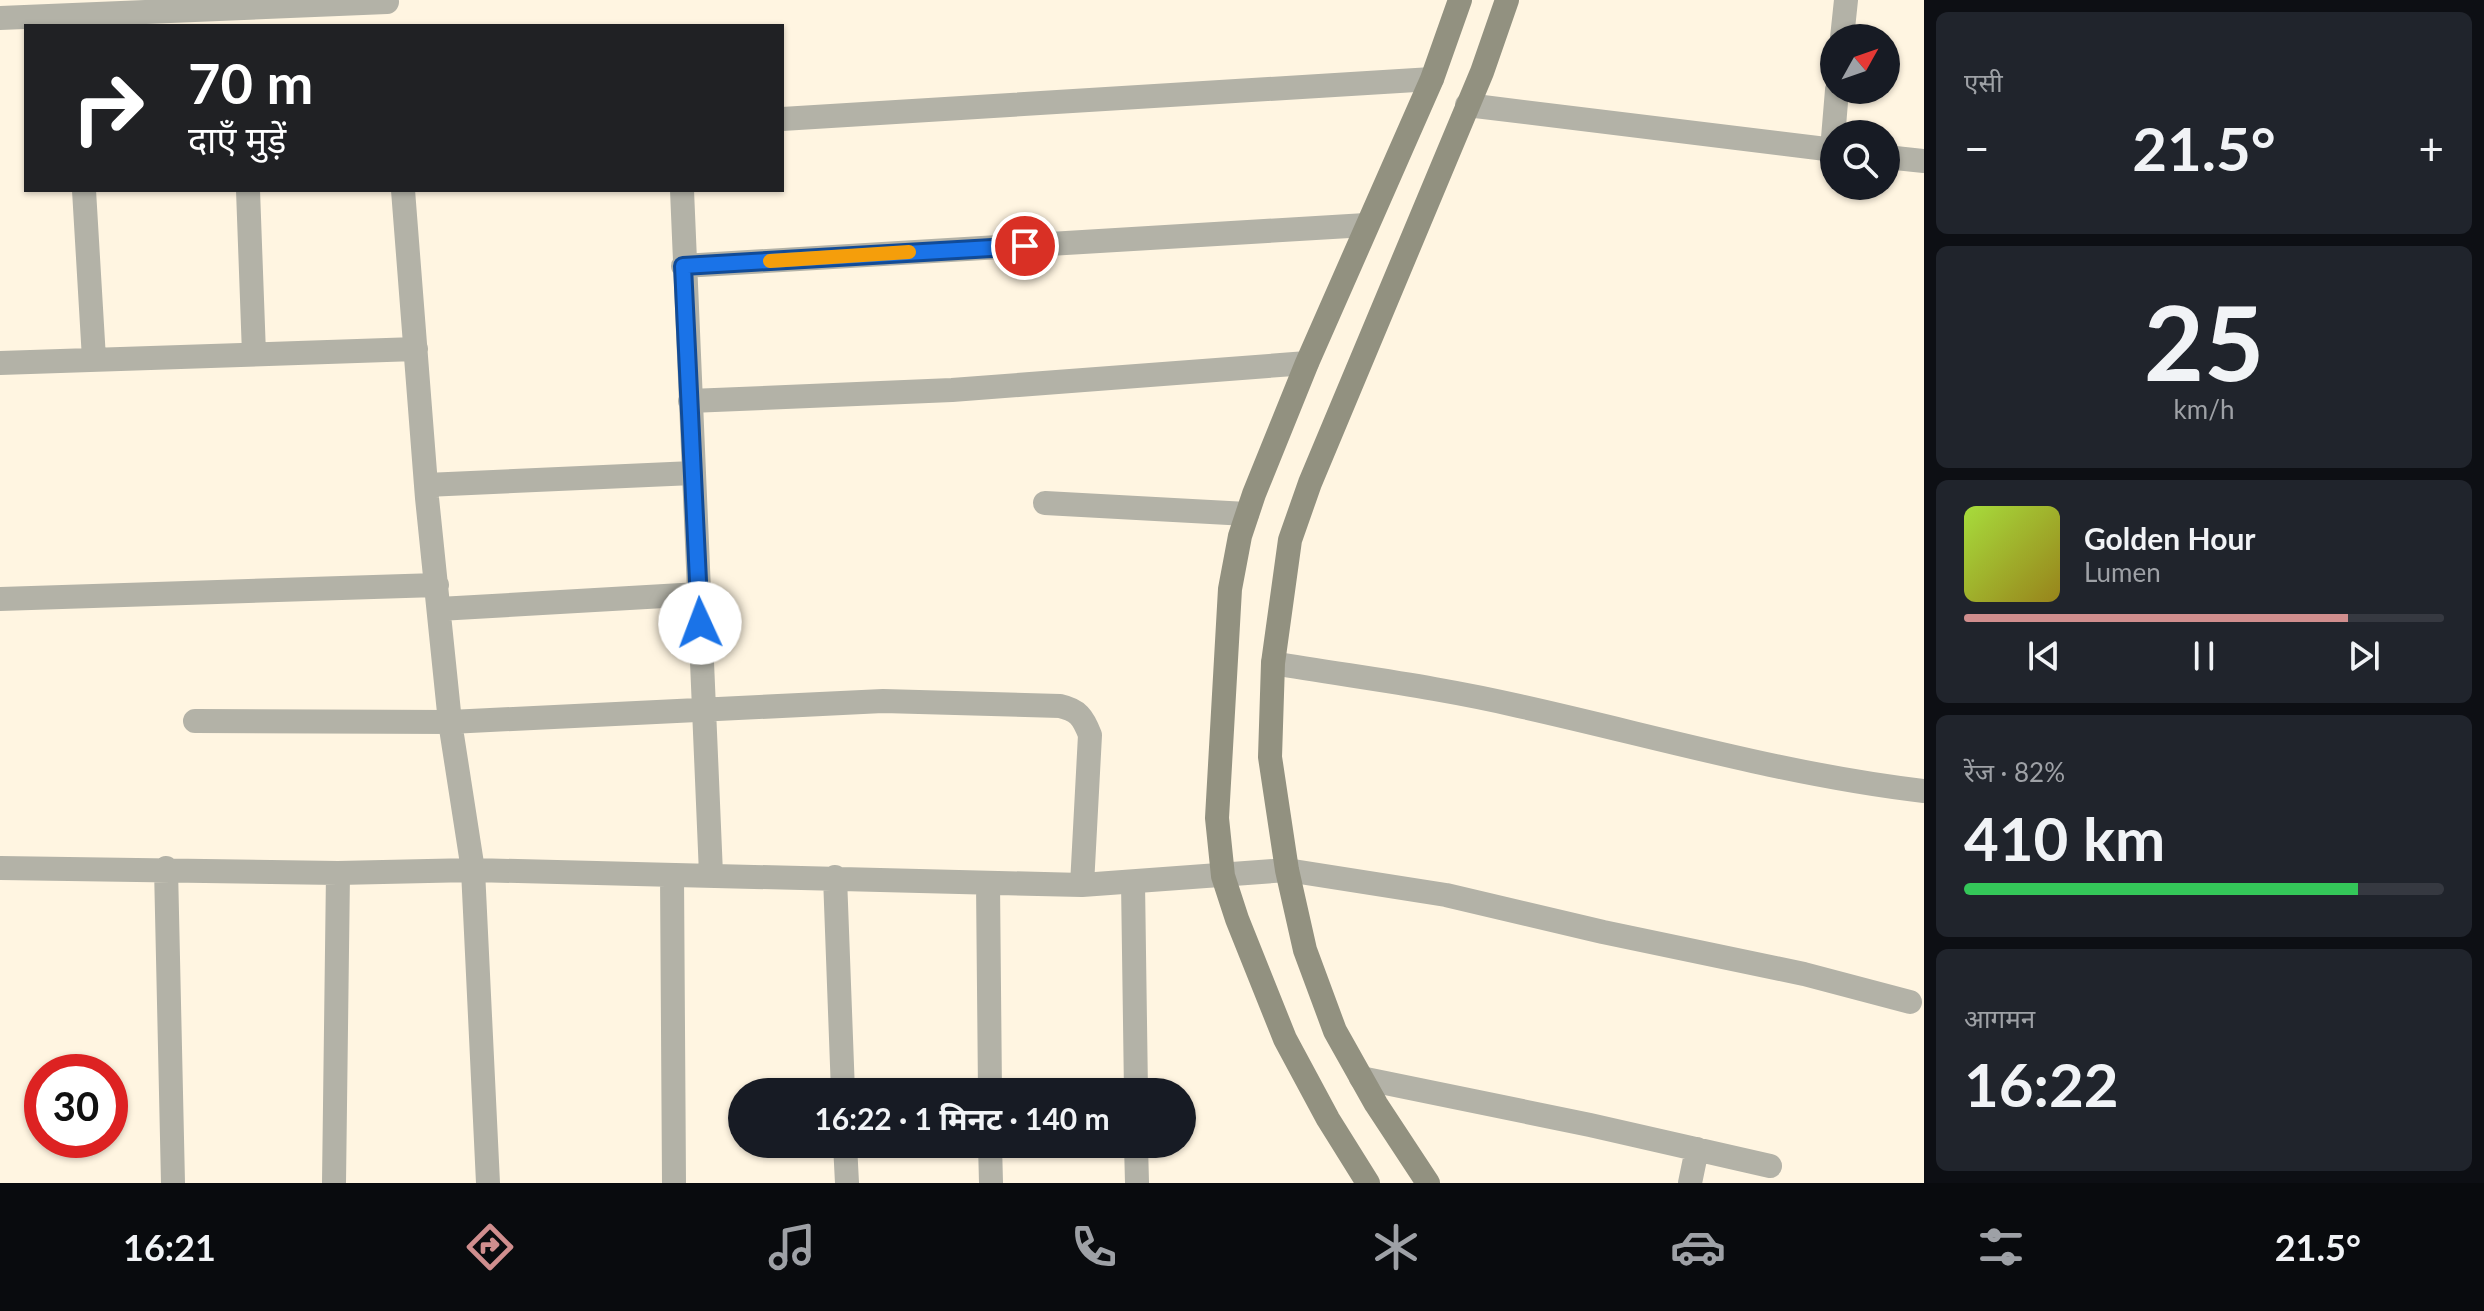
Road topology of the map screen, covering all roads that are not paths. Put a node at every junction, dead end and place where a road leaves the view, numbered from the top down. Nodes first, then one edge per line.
1 (1460, 0) edge
2 (1507, 0) edge
3 (1846, 0) edge
4 (388, 9) edge
5 (241, 12) edge
6 (75, 14) edge
7 (0, 18) edge
8 (1843, 24) edge
9 (1432, 79) junction
10 (1467, 105) junction
11 (784, 119) edge
12 (1820, 148) edge
13 (1900, 158) edge
14 (1924, 161) edge
15 (84, 192) edge
16 (248, 192) edge
17 (403, 192) edge
18 (682, 192) edge
19 (1366, 225) junction
20 (683, 266) junction
21 (416, 349) junction
22 (254, 354) junction
23 (94, 359) junction
24 (0, 363) edge
25 (1307, 363) junction
26 (690, 401) junction
27 (693, 473) junction
28 (426, 485) junction
29 (1045, 503) dead end
30 (1247, 514) junction
31 (699, 594) junction
32 (438, 597) junction
33 (0, 599) edge
34 (1273, 663) junction
35 (703, 709) junction
36 (195, 721) dead end
37 (450, 722) junction
38 (1924, 791) edge
39 (0, 868) edge
40 (166, 868) junction
41 (473, 870) junction
42 (1276, 871) junction
43 (338, 873) junction
44 (711, 874) junction
45 (672, 875) junction
46 (1229, 876) junction
47 (835, 877) junction
48 (1133, 882) junction
49 (988, 883) junction
50 (1082, 885) junction
51 (1910, 1002) dead end
52 (842, 1078) edge
53 (990, 1078) edge
54 (1136, 1078) edge
55 (1361, 1078) junction
56 (1697, 1149) junction
57 (846, 1158) edge
58 (990, 1158) edge
59 (1136, 1158) edge
60 (1770, 1166) dead end
61 (173, 1183) edge
62 (334, 1183) edge
63 (488, 1183) edge
64 (674, 1183) edge
65 (847, 1183) edge
66 (991, 1183) edge
67 (1137, 1183) edge
68 (1368, 1183) edge
69 (1428, 1183) edge
70 (1690, 1183) edge

1 - 9 street
2 - 10 street
3 - 8 street
4 - 5 street
5 - 6 street
6 - 7 street
9 - 11 street
9 - 19 street
10 - 12 street
10 - 34 street
13 - 14 street
15 - 23 street
16 - 22 street
17 - 21 street
18 - 20 street
19 - 20 street
19 - 25 street
20 - 26 street
21 - 22 street
21 - 28 street
22 - 23 street
23 - 24 street
25 - 26 street
25 - 30 street
26 - 27 street
27 - 28 street
27 - 31 street
28 - 32 street
29 - 30 street
30 - 46 street
31 - 32 street
31 - 35 street
32 - 33 street
32 - 37 street
34 - 38 street
34 - 42 street
35 - 37 street
35 - 44 street
35 - 50 street
36 - 37 street
37 - 41 street
39 - 40 street
40 - 43 street
40 - 61 street
41 - 43 street
41 - 45 street
41 - 63 street
42 - 46 street
42 - 51 street
42 - 55 street
43 - 62 street
44 - 45 street
44 - 47 street
45 - 64 street
46 - 48 street
46 - 68 street
47 - 49 street
47 - 52 street
48 - 50 street
48 - 54 street
49 - 50 street
49 - 53 street
55 - 56 street
55 - 69 street
56 - 60 street
56 - 70 street
57 - 65 street
58 - 66 street
59 - 67 street

